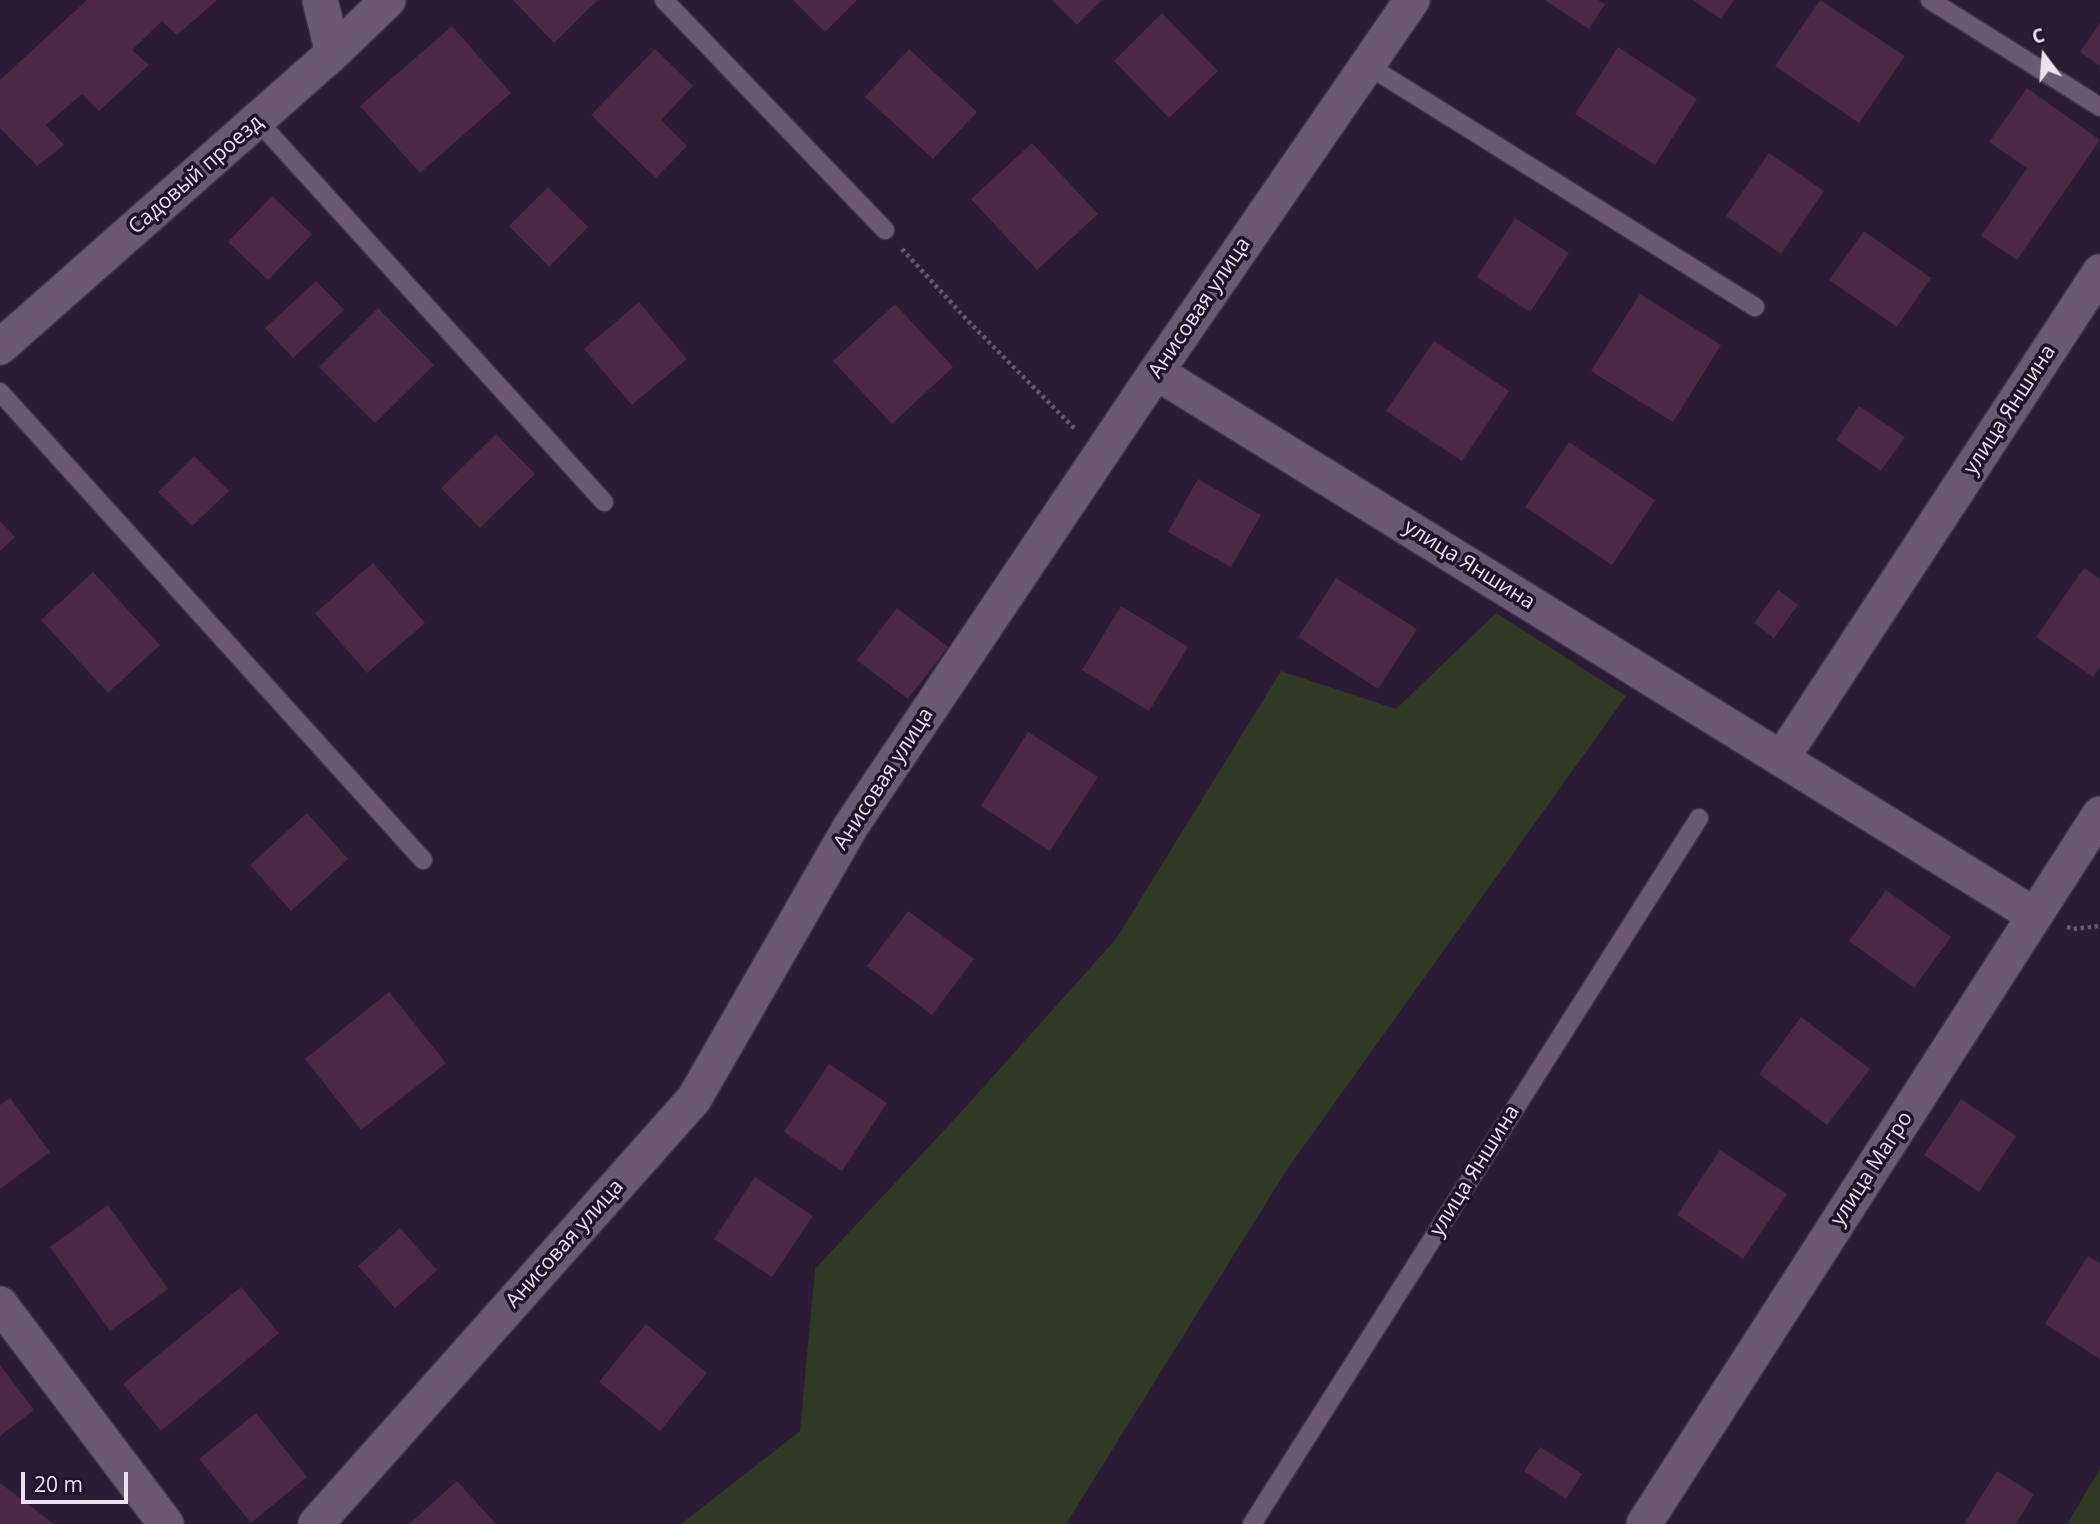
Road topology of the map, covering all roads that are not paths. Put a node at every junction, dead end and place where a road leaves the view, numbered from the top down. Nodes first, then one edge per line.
1 (320, 0) edge
2 (388, 0) edge
3 (664, 0) edge
4 (1412, 0) edge
5 (1930, 0) edge
6 (333, 53) junction
7 (1367, 65) junction
8 (2100, 107) edge
9 (258, 121) junction
10 (885, 230) road end
11 (2100, 272) edge
12 (1755, 307) dead end
13 (0, 347) edge
14 (1156, 372) junction
15 (0, 392) edge
16 (604, 502) dead end
17 (1782, 758) junction
18 (2100, 814) edge
19 (1699, 818) dead end
20 (423, 860) dead end
21 (2034, 915) junction
22 (0, 1304) edge
23 (166, 1524) edge
24 (316, 1524) edge
25 (1252, 1524) edge
26 (1644, 1524) edge

1 - 6 street
2 - 6 street, Садовый проезд
3 - 10 lane
4 - 7 street, Анисовая улица
5 - 8 lane
6 - 9 street, Садовый проезд
7 - 12 lane
7 - 14 street, Анисовая улица
9 - 13 street, Садовый проезд
9 - 16 lane
11 - 17 street, улица Яншина
14 - 17 street, улица Яншина
14 - 24 street, Анисовая улица
15 - 20 lane
17 - 21 street, улица Яншина
18 - 21 street, улица Магро
19 - 25 lane, улица Яншина
21 - 26 street, улица Магро
22 - 23 street

